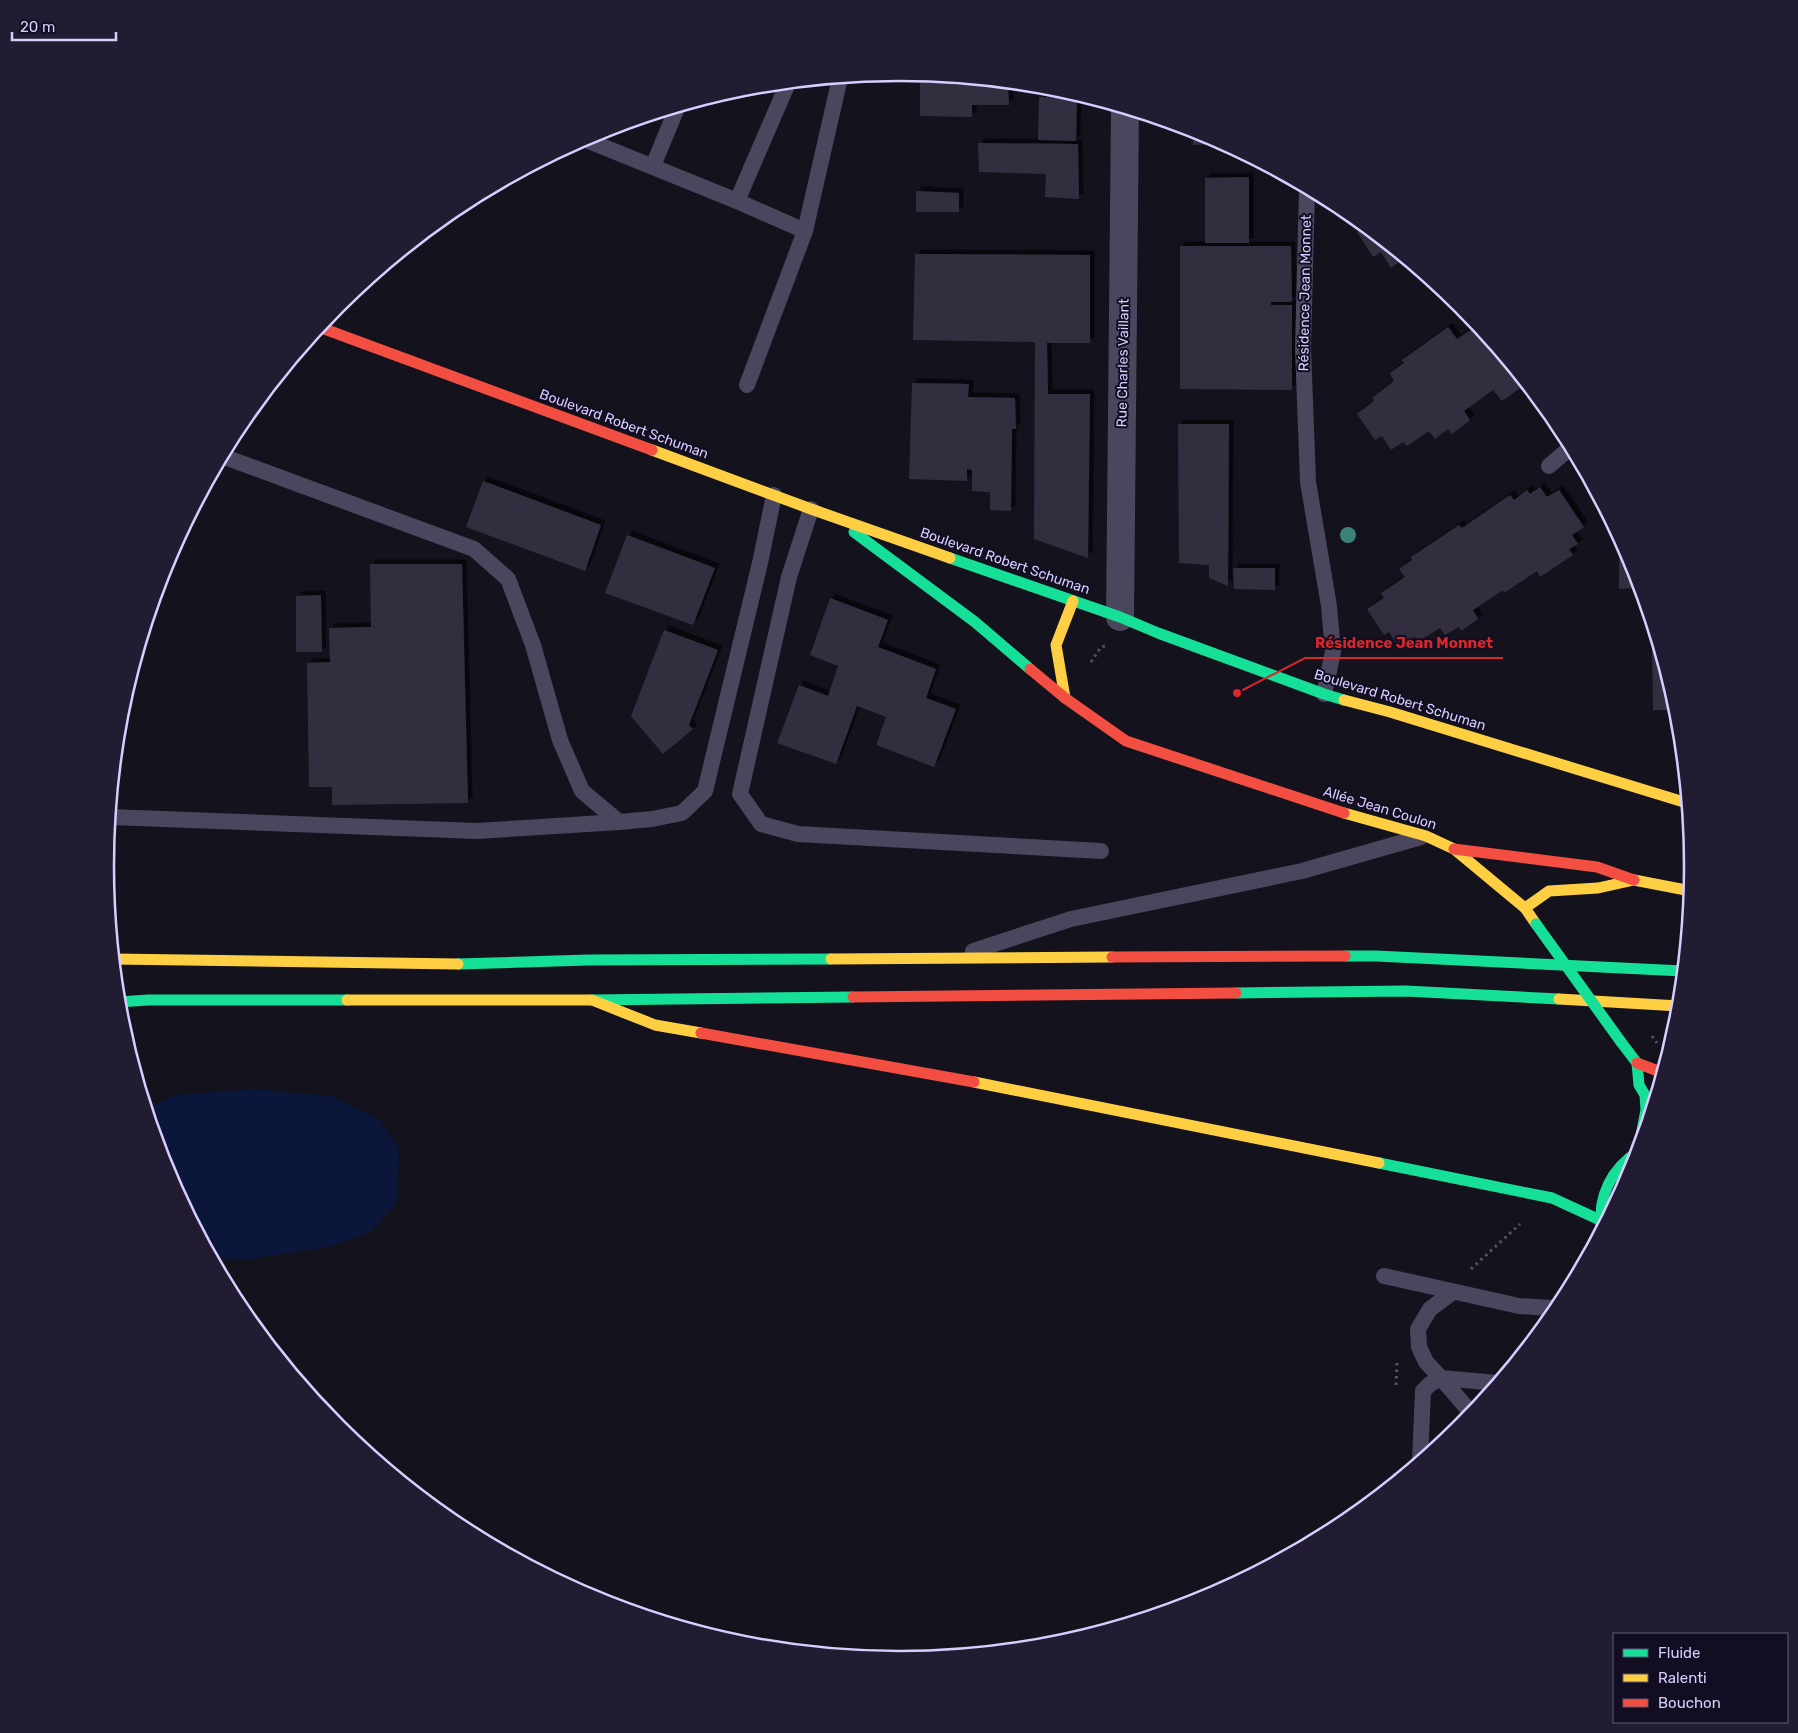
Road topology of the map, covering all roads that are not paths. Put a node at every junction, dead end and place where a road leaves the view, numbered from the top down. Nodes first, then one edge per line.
1 (839, 84) edge
2 (785, 90) edge
3 (674, 115) edge
4 (1125, 115) edge
5 (594, 143) edge
6 (653, 166) junction
7 (1306, 195) edge
8 (736, 200) junction
9 (805, 231) junction
10 (327, 330) edge
11 (747, 385) dead end
12 (1565, 452) edge
13 (229, 458) edge
14 (1549, 466) dead end
15 (774, 495) junction
16 (812, 509) junction
17 (832, 516) junction
18 (1073, 600) junction
19 (1120, 617) junction
20 (1324, 694) junction
21 (1065, 698) junction
22 (1682, 801) edge
23 (115, 817) edge
24 (619, 822) junction
25 (1426, 836) junction
26 (1454, 849) junction
27 (1101, 852) dead end
28 (1634, 880) junction
29 (1684, 890) edge
30 (1525, 908) junction
31 (952, 958) junction
32 (119, 959) edge
33 (1678, 971) edge
34 (592, 1000) junction
35 (126, 1001) edge
36 (1672, 1006) edge
37 (1637, 1063) junction
38 (1657, 1071) edge
39 (1646, 1109) edge
40 (1627, 1159) edge
41 (1601, 1218) edge
42 (1598, 1224) edge
43 (1384, 1276) dead end
44 (1453, 1292) junction
45 (1548, 1308) edge
46 (1441, 1378) junction
47 (1490, 1382) edge
48 (1467, 1408) edge
49 (1420, 1454) edge

1 - 9 lane
2 - 8 lane
3 - 6 lane
4 - 19 street, Rue Charles Vaillant
5 - 6 lane
6 - 8 lane
7 - 20 lane, Résidence Jean Monnet
8 - 9 lane
9 - 11 lane
10 - 15 main road, Boulevard Robert Schuman
12 - 14 lane
13 - 24 lane
15 - 16 main road, Boulevard Robert Schuman
15 - 24 lane
16 - 17 main road, Boulevard Robert Schuman
16 - 27 lane
17 - 18 main road, Boulevard Robert Schuman
17 - 21 main road, Allée Jean Coulon
18 - 19 main road, Boulevard Robert Schuman
18 - 21 main road
19 - 20 main road, Boulevard Robert Schuman
20 - 22 main road, Boulevard Robert Schuman
21 - 25 main road, Allée Jean Coulon
23 - 24 lane
25 - 26 main road, Allée Jean Coulon
25 - 31 lane
26 - 28 main road
26 - 30 main road, Allée Jean Coulon
28 - 29 main road
28 - 30 main road
30 - 37 main road, Allée Jean Coulon, bridge
31 - 32 main road
31 - 33 main road
34 - 35 main road
34 - 36 main road
34 - 42 main road
37 - 38 main road, Allée Jean Coulon
37 - 39 main road
40 - 41 main road
43 - 44 lane
44 - 45 lane
44 - 46 lane
46 - 47 lane
46 - 48 lane
46 - 49 lane

